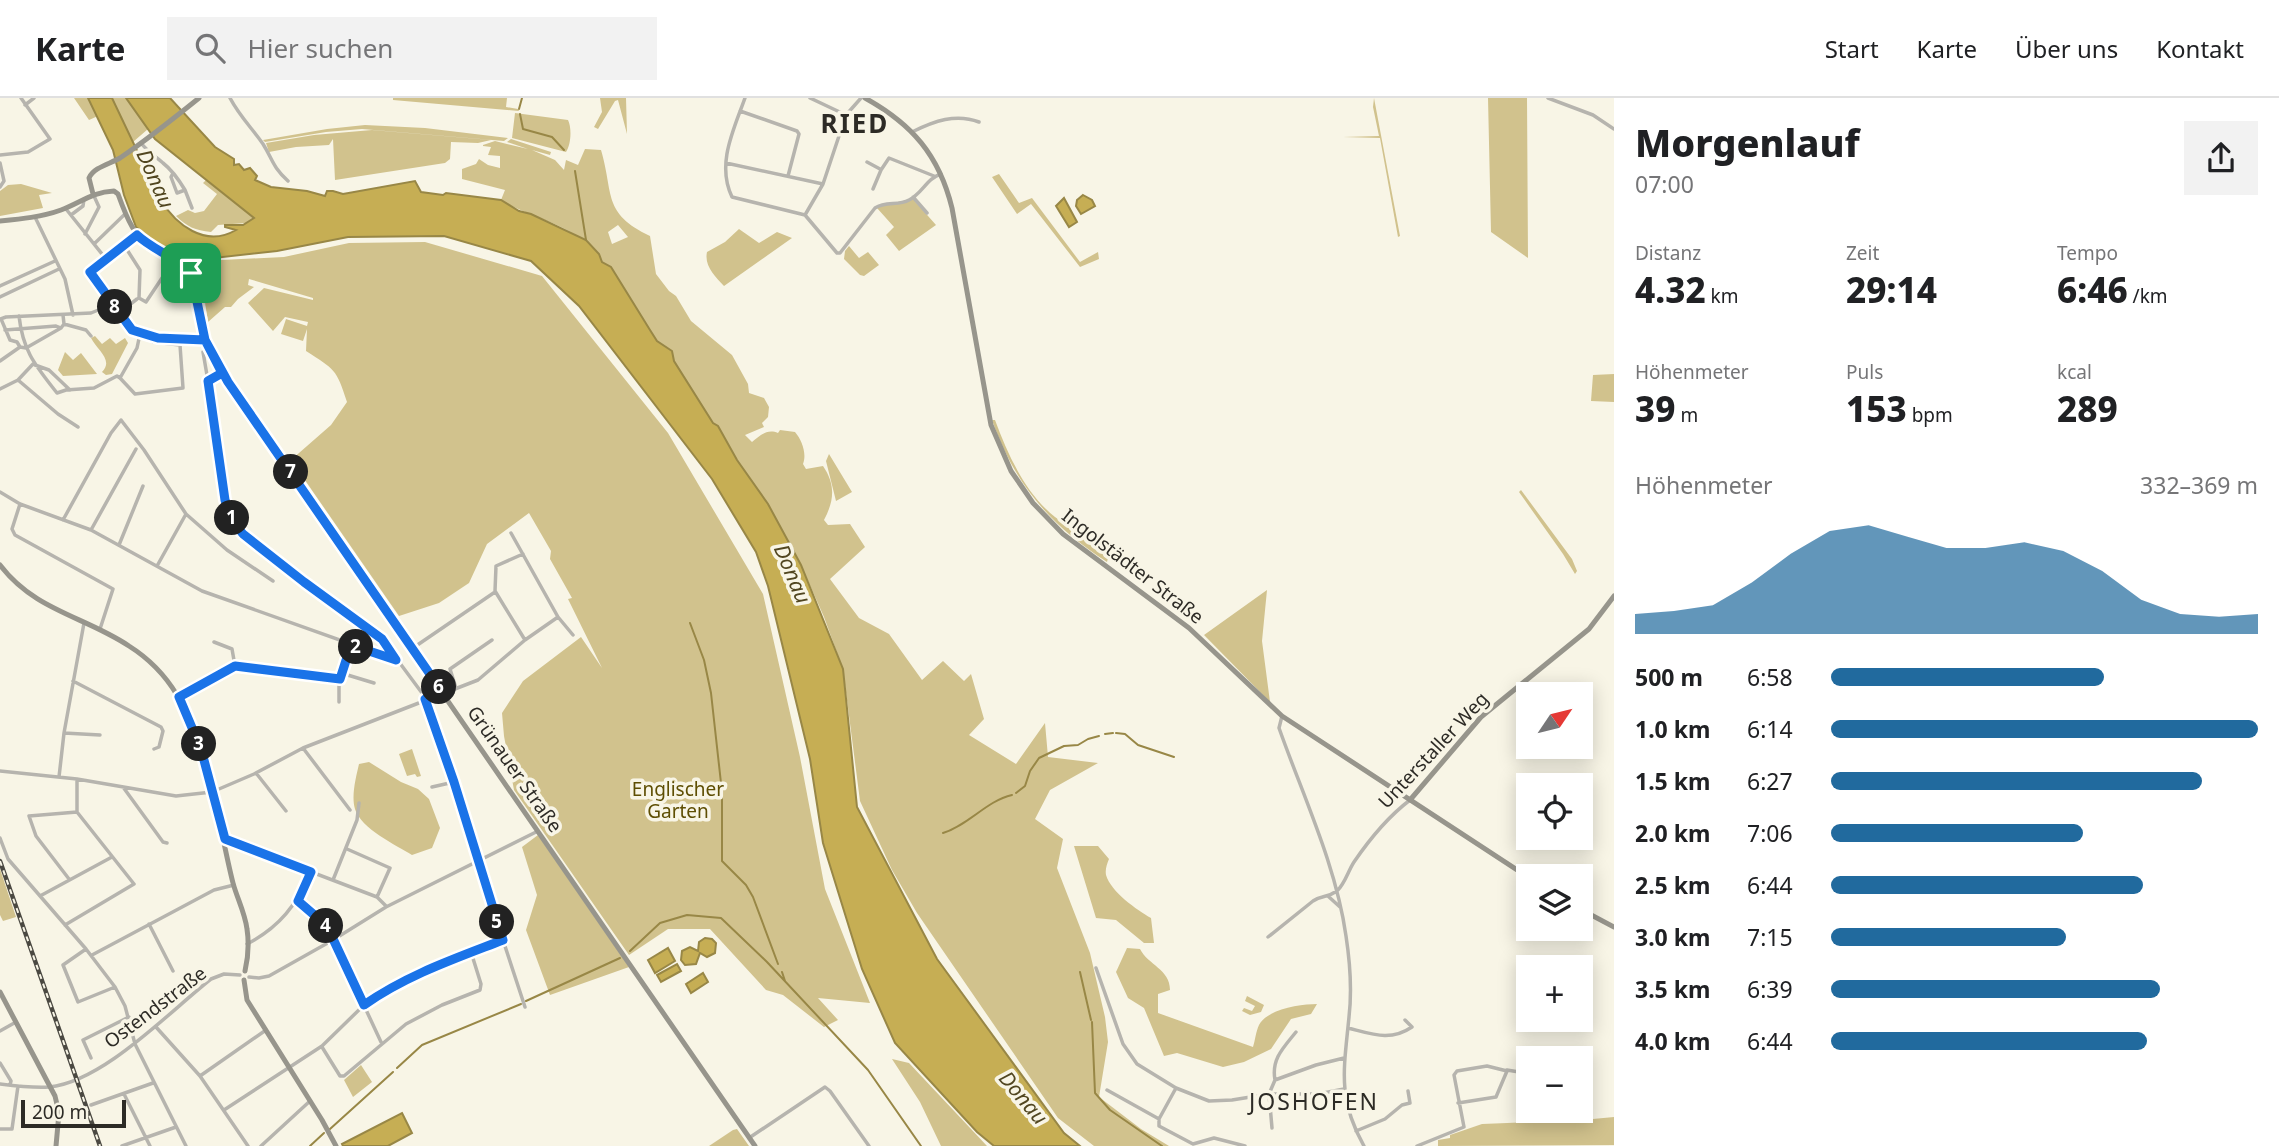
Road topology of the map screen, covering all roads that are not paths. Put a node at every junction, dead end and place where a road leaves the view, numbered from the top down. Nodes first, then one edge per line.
1 (21, 98) edge
2 (34, 98) edge
3 (199, 98) edge
4 (230, 98) edge
5 (745, 98) edge
6 (810, 98) edge
7 (863, 98) edge
8 (1548, 98) edge
9 (25, 105) junction
10 (740, 111) junction
11 (846, 114) junction
12 (979, 122) dead end
13 (1614, 129) edge
14 (912, 132) junction
15 (141, 144) junction
16 (0, 155) edge
17 (867, 162) dead end
18 (0, 163) edge
19 (726, 163) junction
20 (881, 170) junction
21 (173, 173) junction
22 (937, 175) junction
23 (788, 176) junction
24 (288, 181) dead end
25 (824, 184) junction
26 (2, 186) edge
27 (873, 189) dead end
28 (185, 190) junction
29 (93, 194) junction
30 (913, 197) junction
31 (83, 198) junction
32 (65, 208) junction
33 (192, 208) dead end
34 (927, 213) dead end
35 (125, 214) junction
36 (71, 215) junction
37 (805, 215) junction
38 (34, 217) junction
39 (0, 221) edge
40 (85, 234) junction
41 (137, 235) junction
42 (94, 244) junction
43 (124, 245) junction
44 (106, 259) junction
45 (174, 260) junction
46 (55, 261) junction
47 (59, 269) junction
48 (0, 286) edge
49 (0, 297) edge
50 (138, 299) junction
51 (113, 304) junction
52 (119, 313) junction
53 (63, 314) junction
54 (73, 315) junction
55 (19, 316) junction
56 (0, 318) edge
57 (62, 326) junction
58 (20, 328) junction
59 (5, 330) junction
60 (140, 334) junction
61 (91, 337) dead end
62 (152, 337) junction
63 (205, 340) junction
64 (20, 347) junction
65 (26, 348) junction
66 (203, 352) dead end
67 (0, 361) edge
68 (33, 364) junction
69 (222, 373) junction
70 (120, 378) junction
71 (18, 380) junction
72 (208, 381) junction
73 (0, 389) edge
74 (70, 390) junction
75 (78, 427) dead end
76 (136, 449) dead end
77 (143, 486) dead end
78 (0, 492) edge
79 (20, 504) junction
80 (186, 514) junction
81 (63, 520) junction
82 (91, 530) junction
83 (511, 533) dead end
84 (119, 545) junction
85 (523, 554) junction
86 (0, 565) edge
87 (158, 566) junction
88 (273, 581) dead end
89 (495, 592) junction
90 (1614, 596) edge
91 (558, 617) junction
92 (84, 623) junction
93 (100, 631) junction
94 (573, 635) dead end
95 (492, 640) dead end
96 (525, 640) junction
97 (214, 642) dead end
98 (351, 645) junction
99 (413, 648) junction
100 (396, 660) junction
101 (235, 666) junction
102 (341, 673) junction
103 (340, 679) junction
104 (73, 681) junction
105 (374, 684) dead end
106 (456, 688) junction
107 (443, 693) junction
108 (179, 697) junction
109 (425, 699) junction
110 (339, 702) dead end
111 (1282, 716) junction
112 (64, 733) junction
113 (100, 735) dead end
114 (303, 748) junction
115 (154, 749) dead end
116 (0, 771) edge
117 (256, 773) junction
118 (59, 778) junction
119 (77, 779) junction
120 (454, 782) junction
121 (123, 787) junction
122 (432, 787) dead end
123 (212, 792) junction
124 (1410, 800) junction
125 (359, 803) dead end
126 (350, 810) dead end
127 (286, 811) dead end
128 (77, 813) junction
129 (538, 830) junction
130 (0, 838) edge
131 (225, 839) junction
132 (167, 843) dead end
133 (346, 849) junction
134 (111, 857) junction
135 (477, 861) junction
136 (1516, 869) edge
137 (311, 872) junction
138 (69, 879) junction
139 (333, 880) junction
140 (233, 884) junction
141 (1336, 891) junction
142 (40, 895) junction
143 (377, 897) junction
144 (1329, 897) junction
145 (298, 901) junction
146 (386, 906) junction
147 (1340, 907) junction
148 (1593, 916) edge
149 (149, 924) junction
150 (65, 925) junction
151 (1614, 928) edge
152 (1268, 937) dead end
153 (333, 940) junction
154 (503, 940) junction
155 (247, 945) junction
156 (86, 949) junction
157 (471, 952) junction
158 (91, 956) junction
159 (1096, 968) dead end
160 (173, 971) dead end
161 (244, 976) junction
162 (115, 987) junction
163 (0, 992) edge
164 (364, 1005) junction
165 (525, 1007) dead end
166 (129, 1017) junction
167 (1405, 1020) dead end
168 (17, 1022) junction
169 (156, 1027) junction
170 (1348, 1028) junction
171 (266, 1030) junction
172 (0, 1031) edge
173 (1296, 1032) dead end
174 (382, 1043) junction
175 (135, 1044) junction
176 (322, 1046) junction
177 (91, 1058) dead end
178 (1344, 1058) junction
179 (0, 1063) edge
180 (289, 1067) junction
181 (1505, 1070) junction
182 (1516, 1072) edge
183 (200, 1076) junction
184 (1275, 1080) junction
185 (153, 1083) junction
186 (0, 1084) edge
187 (10, 1085) junction
188 (18, 1086) junction
189 (51, 1087) junction
190 (1176, 1088) junction
191 (1344, 1089) junction
192 (1107, 1090) dead end
193 (1408, 1091) dead end
194 (124, 1094) junction
195 (1269, 1094) junction
196 (310, 1101) junction
197 (1458, 1103) junction
198 (91, 1105) dead end
199 (224, 1110) junction
200 (1159, 1119) junction
201 (176, 1127) junction
202 (1272, 1128) dead end
203 (0, 1129) edge
204 (1356, 1131) junction
205 (146, 1138) junction
206 (749, 1138) junction
207 (56, 1146) edge
208 (122, 1146) edge
209 (150, 1146) edge
210 (186, 1146) edge
211 (248, 1146) edge
212 (261, 1146) edge
213 (336, 1146) edge
214 (755, 1146) edge
215 (869, 1146) edge
216 (1245, 1146) edge
217 (1364, 1146) edge
218 (1417, 1146) edge

1 - 9 street
2 - 9 street
3 - 15 street
4 - 24 street
5 - 10 street
6 - 11 street
7 - 11 street
7 - 14 street, Ingolstädter Straße
8 - 13 street
9 - 16 street
10 - 19 street
10 - 23 street
11 - 25 street
12 - 14 street
14 - 22 street, Ingolstädter Straße
15 - 21 street
15 - 29 street
17 - 20 street
18 - 26 street
19 - 23 street
19 - 37 street
20 - 22 street
20 - 27 street
21 - 28 street
21 - 28 street
22 - 30 street
22 - 111 street, Ingolstädter Straße
23 - 25 street
25 - 37 street
28 - 33 street
29 - 31 street
29 - 35 street
29 - 40 street
30 - 34 street
30 - 37 street
31 - 32 street
31 - 36 street
32 - 36 street
32 - 38 street
35 - 41 street
35 - 42 street
36 - 40 street
38 - 39 street
38 - 46 street
40 - 42 street
41 - 43 street
41 - 45 street
42 - 44 street
43 - 44 street
43 - 50 street
44 - 51 street
45 - 50 street
45 - 63 street, Grünauer Straße
46 - 47 street
46 - 48 street
47 - 49 street
47 - 54 street
50 - 52 street
51 - 52 street
51 - 54 street
52 - 60 street
53 - 54 street
53 - 55 street
53 - 57 street
55 - 56 street
55 - 58 street
56 - 59 street
57 - 58 street
57 - 61 street
57 - 65 street
58 - 59 street
58 - 65 street
59 - 64 street
60 - 62 street
60 - 70 street
62 - 63 street
62 - 70 street
63 - 69 street, Grünauer Straße
64 - 65 street
64 - 67 street
65 - 68 street
66 - 72 street
68 - 71 street
68 - 74 street
68 - 74 street
69 - 72 street
69 - 99 street, Grünauer Straße
70 - 74 street
71 - 73 street
71 - 75 street
72 - 100 street
76 - 82 street
77 - 84 street
78 - 79 street
79 - 81 street
79 - 93 street
80 - 81 street
80 - 87 street
80 - 88 street
81 - 82 street
82 - 84 street
83 - 85 street
84 - 87 street
85 - 89 street
85 - 91 street
86 - 92 street
87 - 98 street
89 - 96 street
89 - 99 street
90 - 124 street, Unterstaller Weg
91 - 94 street
91 - 96 street
92 - 93 street
92 - 104 street
93 - 108 street
95 - 106 street
96 - 106 street
97 - 101 street
98 - 100 street
98 - 102 street
99 - 107 street, Grünauer Straße
100 - 109 street
101 - 103 street
101 - 108 street
102 - 103 street
102 - 105 street
103 - 110 street
104 - 112 street
104 - 115 street
106 - 107 street
107 - 109 street
107 - 129 street, Grünauer Straße
108 - 123 street
109 - 114 street
109 - 120 street
111 - 124 street, Ingolstädter Straße
111 - 141 street
112 - 113 street
112 - 118 street
114 - 117 street
114 - 126 street
116 - 118 street
117 - 123 street
117 - 127 street
118 - 119 street
119 - 121 street
119 - 128 street
120 - 122 street
120 - 135 street
121 - 123 street
121 - 132 street
123 - 131 street
124 - 136 street, Ingolstädter Straße
124 - 141 street, Unterstaller Weg
125 - 133 street
128 - 134 street
128 - 138 street
129 - 135 street, Ostendstraße
129 - 206 street, Grünauer Straße
130 - 142 street
131 - 137 street
131 - 140 street
133 - 139 street
133 - 143 street
134 - 138 street
134 - 150 street
135 - 146 street, Ostendstraße
135 - 154 street
137 - 139 street
137 - 145 street
138 - 142 street
139 - 143 street
140 - 149 street
140 - 155 street
141 - 144 street, Unterstaller Weg
141 - 147 street
142 - 150 street
143 - 146 street
144 - 147 street
144 - 152 street, Unterstaller Weg
145 - 153 street
145 - 155 street
146 - 153 street, Ostendstraße
147 - 170 street
148 - 151 street
149 - 158 street
149 - 160 street
150 - 156 street
153 - 161 street, Ostendstraße
153 - 164 street
154 - 157 street
154 - 165 street
155 - 161 street
156 - 158 street
156 - 162 street
157 - 164 street
157 - 174 street
158 - 162 street
159 - 190 street
161 - 169 street, Ostendstraße
161 - 171 street
162 - 166 street
163 - 168 street
164 - 174 street
164 - 176 street
166 - 175 street
166 - 177 street
167 - 170 street
168 - 172 street
168 - 189 street
169 - 175 street, Ostendstraße
169 - 183 street
170 - 178 street
171 - 180 street
171 - 183 street
173 - 184 street
174 - 176 street
175 - 185 street
175 - 189 street, Ostendstraße
176 - 180 street
178 - 184 street
178 - 191 street
179 - 187 street
180 - 196 street
180 - 199 street
181 - 182 street
181 - 197 street
181 - 197 street
183 - 199 street
184 - 195 street
185 - 194 street
185 - 201 street
186 - 187 street
187 - 188 street
188 - 189 street
188 - 203 street
189 - 207 street
190 - 195 street
190 - 200 street
191 - 195 street
191 - 204 street
192 - 200 street
193 - 204 street
194 - 198 street
194 - 205 street
195 - 202 street
196 - 212 street
196 - 213 street
197 - 218 street
199 - 211 street
200 - 216 street
201 - 205 street
201 - 210 street
204 - 217 street
205 - 208 street
205 - 209 street
206 - 214 street, Grünauer Straße
206 - 215 street

